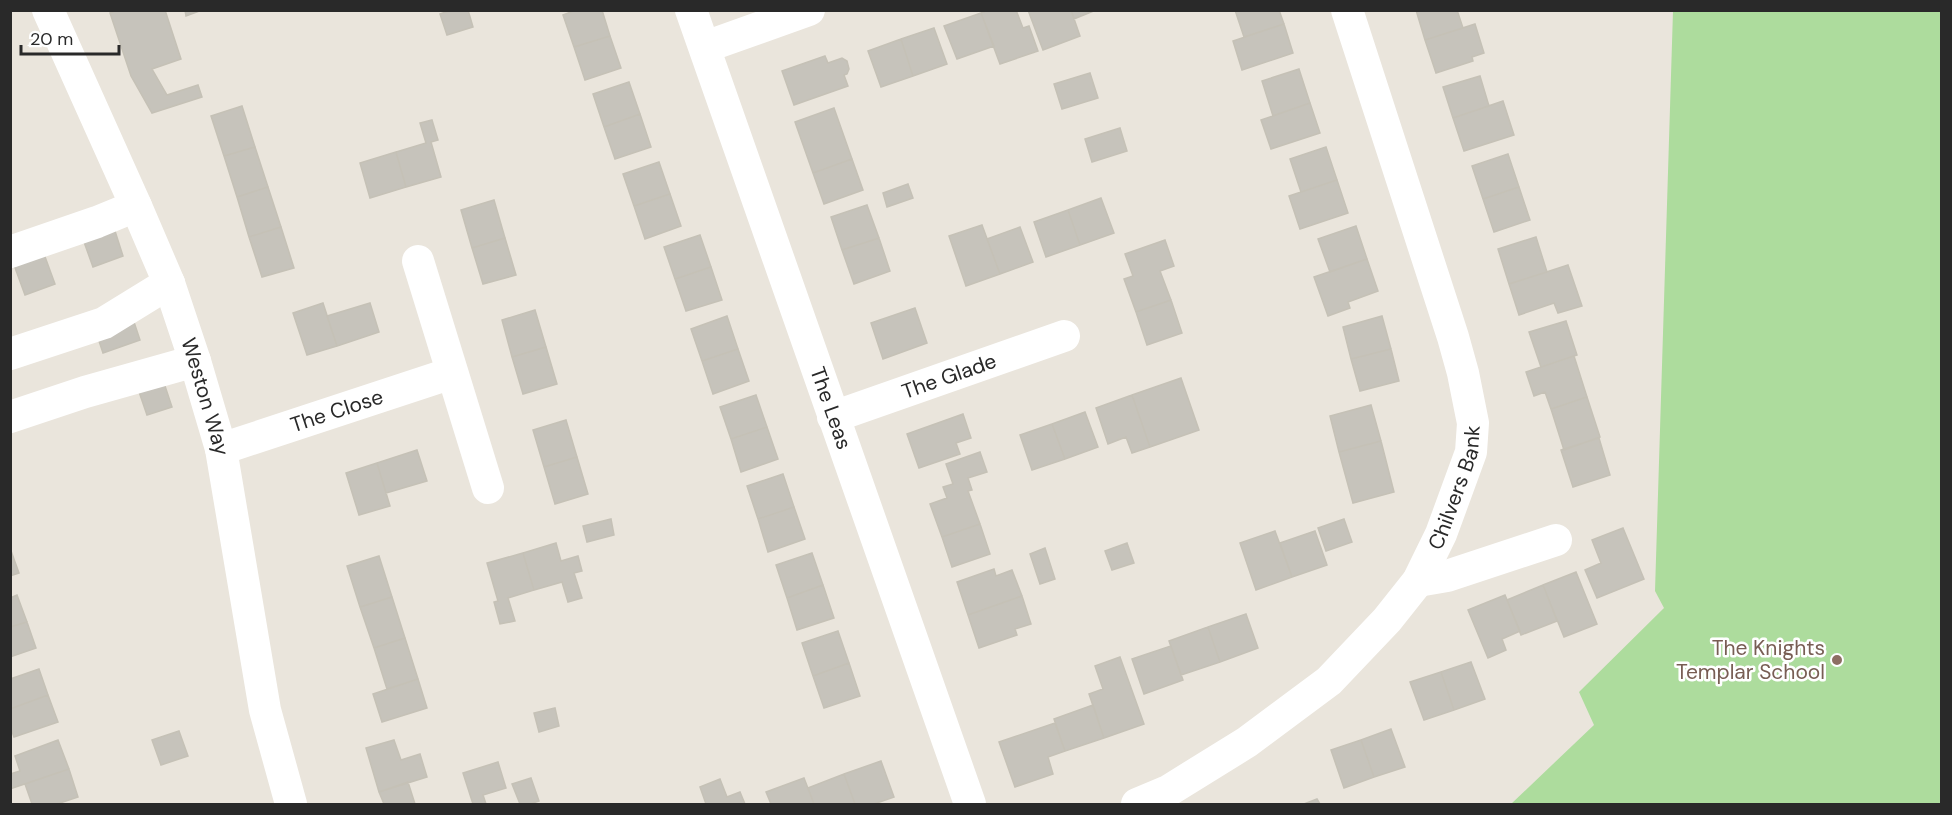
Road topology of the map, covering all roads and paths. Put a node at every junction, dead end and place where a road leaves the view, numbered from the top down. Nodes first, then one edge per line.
1 (48, 10) edge
2 (691, 10) edge
3 (809, 10) edge
4 (1347, 10) edge
5 (705, 47) junction
6 (136, 206) junction
7 (10, 252) edge
8 (418, 261) dead end
9 (169, 283) junction
10 (1064, 336) dead end
11 (10, 354) edge
12 (195, 361) junction
13 (452, 373) junction
14 (10, 417) edge
15 (833, 417) junction
16 (221, 448) junction
17 (488, 488) dead end
18 (1556, 540) dead end
19 (1418, 581) junction
20 (291, 804) edge
21 (970, 804) edge
22 (1137, 804) edge

1 - 6 street, Weston Way
2 - 5 street, The Leas
3 - 5 street
4 - 19 street, Chilvers Bank
5 - 15 street, The Leas
6 - 7 street
6 - 9 street, Weston Way
8 - 13 street
9 - 11 street
9 - 12 street, Weston Way
10 - 15 street, The Glade
12 - 14 street
12 - 16 street, Weston Way
13 - 16 street, The Close
13 - 17 street
15 - 21 street, The Leas
16 - 20 street, Weston Way
18 - 19 street
19 - 22 street, Chilvers Bank

